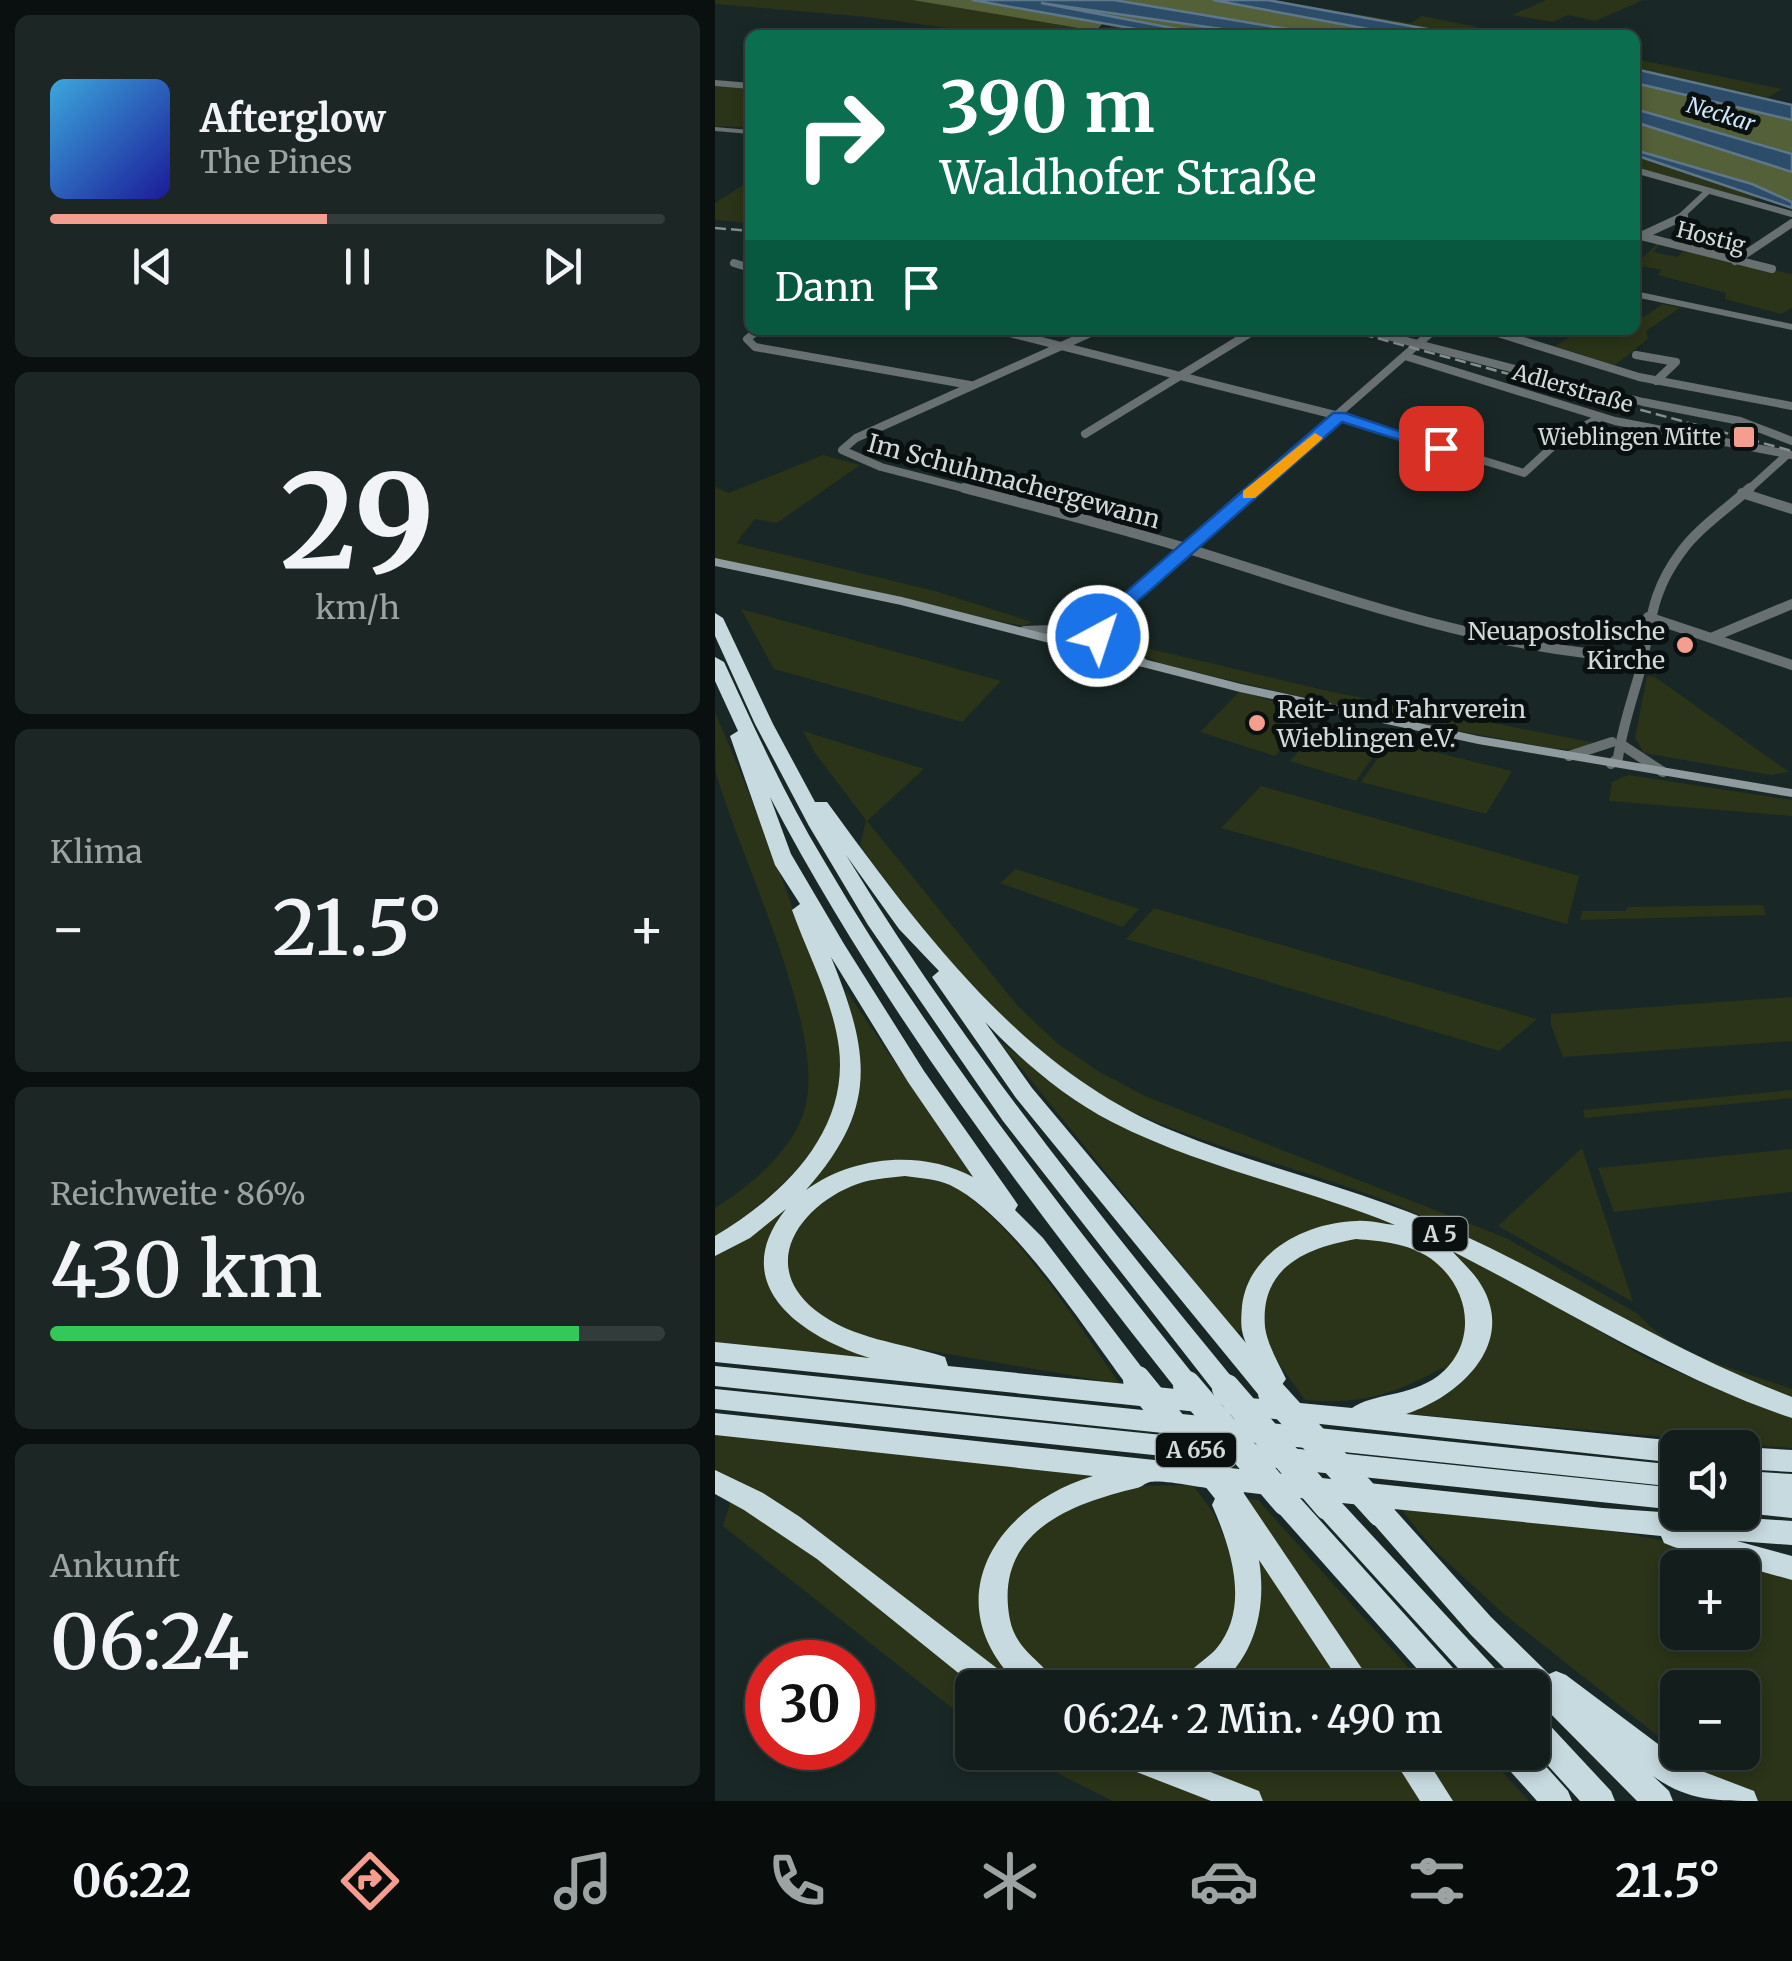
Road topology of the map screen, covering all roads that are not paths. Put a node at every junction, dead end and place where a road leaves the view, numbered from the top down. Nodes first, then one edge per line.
1 (715, 84) edge
2 (745, 86) edge
3 (715, 130) edge
4 (745, 132) edge
5 (1640, 171) edge
6 (1708, 191) junction
7 (1792, 214) edge
8 (1792, 224) edge
9 (1640, 235) edge
10 (1640, 237) edge
11 (1735, 261) junction
12 (734, 264) dead end
13 (745, 267) edge
14 (1773, 269) dead end
15 (1640, 295) edge
16 (1792, 326) edge
17 (752, 335) edge
18 (1022, 335) edge
19 (1088, 335) edge
20 (1247, 335) edge
21 (1382, 335) edge
22 (1428, 335) edge
23 (1504, 335) edge
24 (1417, 344) junction
25 (1069, 345) junction
26 (1637, 355) dead end
27 (1405, 356) junction
28 (1183, 376) junction
29 (1639, 376) junction
30 (1656, 380) junction
31 (975, 386) junction
32 (1619, 396) junction
33 (1792, 406) edge
34 (1339, 416) junction
35 (1601, 417) junction
36 (1085, 434) dead end
37 (1792, 441) edge
38 (1790, 454) edge
39 (1743, 493) junction
40 (1792, 508) edge
41 (1187, 549) junction
42 (715, 562) edge
43 (1792, 604) edge
44 (1648, 617) junction
45 (715, 618) edge
46 (1110, 620) junction
47 (1024, 631) junction
48 (1713, 638) junction
49 (1073, 645) junction
50 (1642, 658) junction
51 (715, 662) edge
52 (1145, 664) junction
53 (1792, 666) edge
54 (733, 705) junction
55 (1617, 743) junction
56 (779, 754) junction
57 (1566, 756) junction
58 (1611, 764) junction
59 (1663, 772) junction
60 (1792, 793) edge
61 (781, 854) junction
62 (899, 912) junction
63 (715, 1247) edge
64 (1042, 1254) junction
65 (715, 1352) edge
66 (715, 1376) edge
67 (1030, 1384) junction
68 (1278, 1394) junction
69 (715, 1399) edge
70 (1792, 1408) edge
71 (1313, 1419) junction
72 (715, 1424) edge
73 (1660, 1450) edge
74 (1760, 1459) edge
75 (1792, 1461) edge
76 (1200, 1470) junction
77 (1660, 1474) edge
78 (715, 1481) edge
79 (1760, 1483) edge
80 (1792, 1485) edge
81 (1224, 1495) junction
82 (1660, 1496) edge
83 (1760, 1505) edge
84 (1792, 1507) edge
85 (1603, 1520) junction
86 (1792, 1533) edge
87 (1792, 1568) edge
88 (1481, 1626) junction
89 (975, 1670) edge
90 (1024, 1670) edge
91 (1215, 1670) edge
92 (1348, 1670) edge
93 (1437, 1670) edge
94 (1478, 1670) edge
95 (1550, 1747) edge
96 (1168, 1770) edge
97 (1416, 1770) edge
98 (1529, 1770) edge
99 (1248, 1801) edge
100 (1438, 1801) edge
101 (1557, 1801) edge
102 (1600, 1801) edge
103 (1658, 1801) edge
104 (1743, 1801) edge

1 - 2 street
3 - 4 street
5 - 6 street
6 - 7 street
6 - 9 street
8 - 11 street
10 - 11 street, Hostig
11 - 14 street, Hostig
12 - 13 street
15 - 16 street
17 - 31 street
18 - 25 street
19 - 25 street
20 - 28 street
21 - 24 street
22 - 24 street
23 - 29 street
24 - 27 street
24 - 32 street
25 - 28 street
25 - 31 street
26 - 30 street
27 - 34 street
27 - 35 street, Adlerstraße
28 - 34 street
28 - 36 street
29 - 30 street
29 - 32 street
30 - 33 street
31 - 41 street, Im Schuhmachergewann
32 - 37 street
34 - 35 street
34 - 41 street
35 - 38 street, Adlerstraße
38 - 39 street
39 - 40 street
39 - 44 street
41 - 46 street
41 - 50 street, Im Schuhmachergewann
42 - 47 main road
43 - 48 street
44 - 48 street
44 - 50 street
45 - 56 highway, A 5
46 - 47 street
46 - 49 street
46 - 52 street
47 - 49 main road
48 - 53 street
49 - 52 main road
50 - 55 street
51 - 54 highway
52 - 57 main road
54 - 61 highway
54 - 93 highway, bridge
55 - 57 street
55 - 58 street
55 - 59 street
56 - 62 highway, A 5
56 - 94 highway, A 5, bridge
57 - 58 main road
58 - 59 main road
59 - 60 main road
61 - 63 highway
61 - 64 highway
62 - 68 highway, A 5
62 - 70 highway, A 5
64 - 67 highway
64 - 76 highway, bridge
65 - 67 highway
66 - 77 highway, A 656
67 - 71 highway
68 - 71 highway, bridge
68 - 71 highway
69 - 82 highway, A 656
71 - 73 highway
71 - 88 highway, bridge
72 - 76 highway
74 - 75 highway
76 - 81 highway, bridge
76 - 85 highway
76 - 90 highway, A 656
78 - 89 highway
79 - 80 highway
81 - 91 highway, A 656
81 - 92 highway
83 - 84 highway
85 - 86 highway
85 - 87 highway
88 - 103 highway
88 - 104 highway
95 - 102 highway
96 - 99 highway
97 - 100 highway
98 - 101 highway

